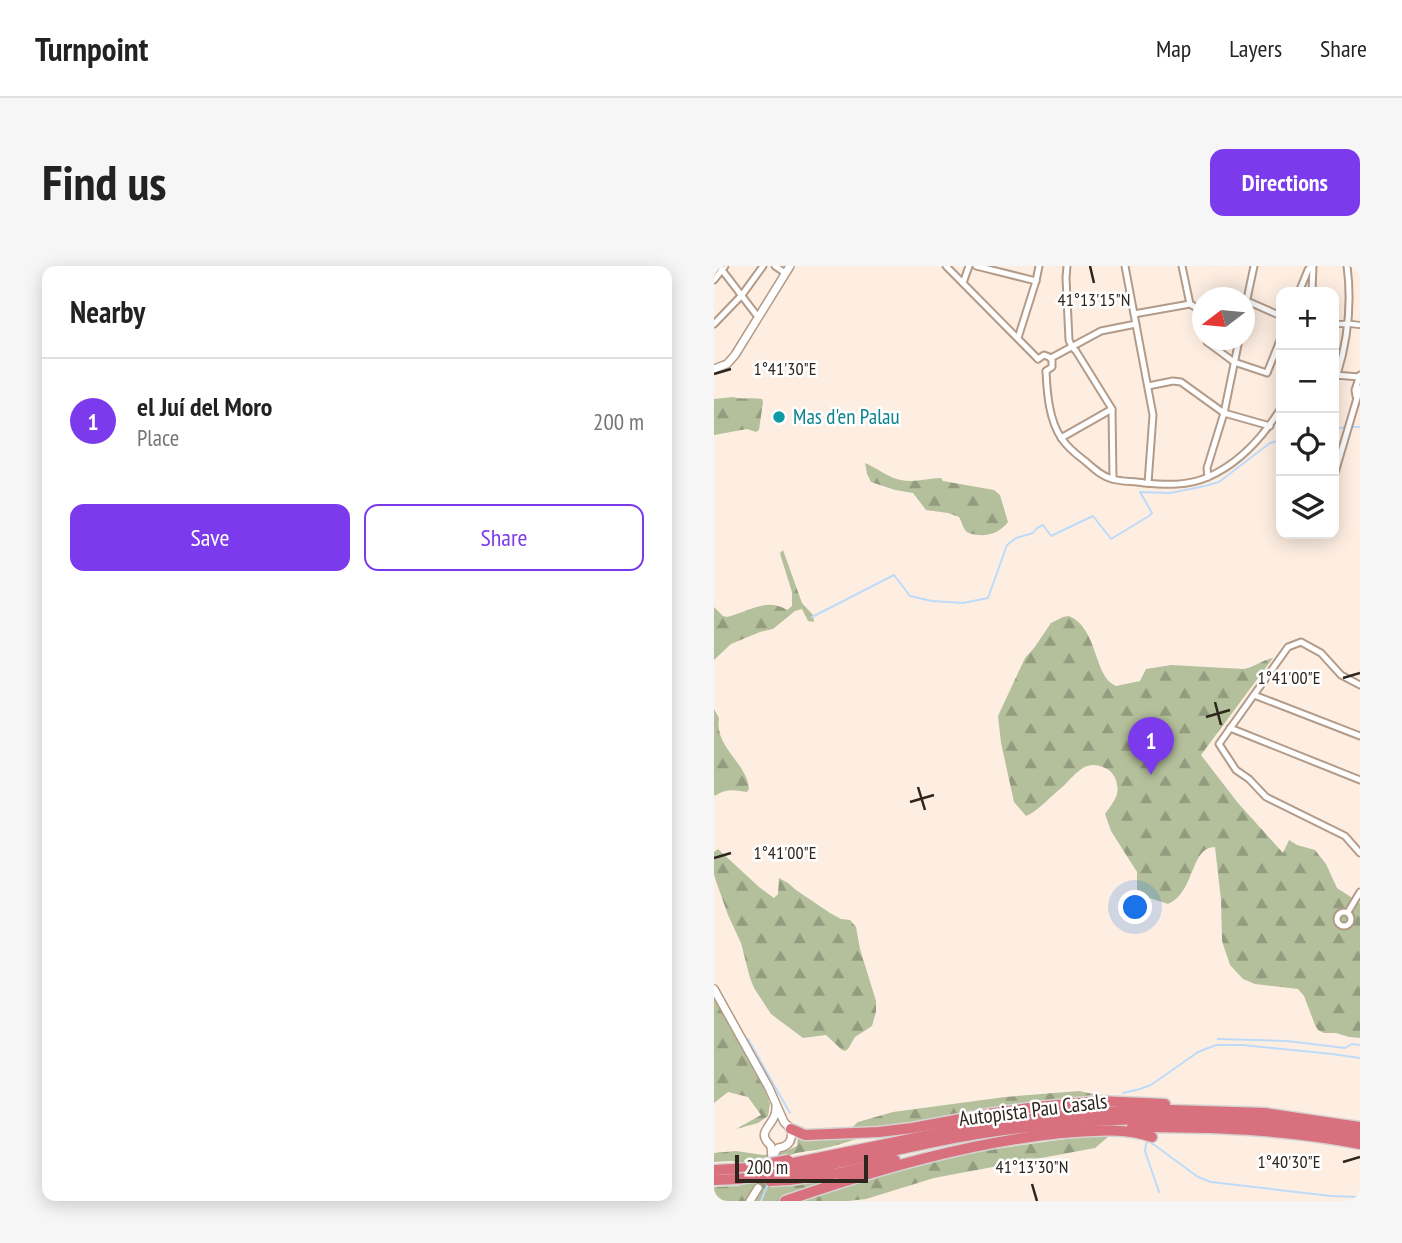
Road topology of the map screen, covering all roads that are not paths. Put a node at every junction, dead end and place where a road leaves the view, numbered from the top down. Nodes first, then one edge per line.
1 (763, 266) edge
2 (775, 266) edge
3 (946, 266) edge
4 (969, 266) edge
5 (976, 266) edge
6 (1039, 266) edge
7 (1067, 266) edge
8 (1125, 266) edge
9 (1182, 266) edge
10 (1254, 266) edge
11 (1312, 266) edge
12 (1347, 266) edge
13 (722, 267) edge
14 (788, 270) edge
15 (714, 280) edge
16 (1036, 281) junction
17 (963, 283) junction
18 (1250, 287) edge
19 (1302, 287) edge
20 (1312, 287) edge
21 (742, 295) junction
22 (1190, 304) joint
23 (1255, 305) edge
24 (1134, 314) junction
25 (1276, 315) edge
26 (758, 317) junction
27 (714, 324) edge
28 (1136, 324) junction
29 (1339, 324) edge
30 (1360, 325) edge
31 (1018, 338) junction
32 (1072, 346) junction
33 (1218, 350) edge
34 (1237, 350) edge
35 (1276, 350) edge
36 (1051, 358) junction
37 (1234, 362) junction
38 (1038, 364) junction
39 (1339, 366) edge
40 (714, 369) edge
41 (1046, 371) junction
42 (1339, 375) edge
43 (1360, 376) edge
44 (1147, 386) junction
45 (1360, 388) edge
46 (1356, 399) junction
47 (1112, 409) junction
48 (1224, 413) junction
49 (1278, 413) edge
50 (1270, 426) junction
51 (1061, 438) junction
52 (1339, 458) edge
53 (1208, 477) junction
54 (1113, 479) junction
55 (1148, 483) junction
56 (1360, 685) edge
57 (1254, 695) junction
58 (1230, 728) junction
59 (1360, 736) edge
60 (1360, 780) edge
61 (1360, 853) edge
62 (1360, 892) edge
63 (1348, 912) dead end
64 (714, 989) edge
65 (776, 1106) junction
66 (1218, 1111) junction
67 (771, 1122) junction
68 (788, 1126) junction
69 (1360, 1127) edge
70 (912, 1128) junction
71 (1097, 1131) junction
72 (1360, 1135) edge
73 (1152, 1137) dead end
74 (990, 1142) junction
75 (1360, 1144) edge
76 (789, 1169) junction
77 (714, 1170) edge
78 (714, 1182) edge
79 (758, 1188) dead end
80 (753, 1200) edge
81 (785, 1201) edge

1 - 21 street
2 - 14 street
3 - 17 street
4 - 17 street
5 - 16 street
6 - 16 street
7 - 32 street
8 - 24 street
9 - 22 street
10 - 18 street
11 - 19 street
11 - 20 street
12 - 39 street
13 - 15 street
13 - 21 street
14 - 26 street
16 - 31 street
17 - 31 street
21 - 26 street
21 - 27 street
22 - 24 street
23 - 25 street
24 - 28 street
26 - 40 street
28 - 32 street
28 - 44 street
29 - 30 street
31 - 38 street
32 - 36 street
32 - 47 street
33 - 37 street
34 - 37 street
35 - 37 street
36 - 38 street
36 - 41 street
37 - 48 street
38 - 41 street
41 - 51 street
42 - 43 street
43 - 46 street
44 - 48 street
44 - 55 street
45 - 46 street
46 - 52 street
47 - 51 street
47 - 54 street
48 - 50 street
48 - 53 street
49 - 50 street
50 - 53 street
51 - 54 street
53 - 55 street
54 - 55 street
56 - 57 street
57 - 58 street
57 - 59 street
58 - 60 street
58 - 61 street
62 - 63 street
64 - 65 street
65 - 67 street
65 - 68 street
66 - 69 highway, Autopista Pau Casals
66 - 70 highway
66 - 76 highway, Autopista Pau Casals
67 - 68 street
67 - 68 street
68 - 70 highway
70 - 76 highway
71 - 73 highway
71 - 74 highway
71 - 75 highway
72 - 76 highway, Autopista Pau Casals
74 - 76 highway
74 - 81 highway
76 - 77 highway, Autopista Pau Casals, bridge
76 - 78 highway, Autopista Pau Casals, bridge
79 - 80 street

